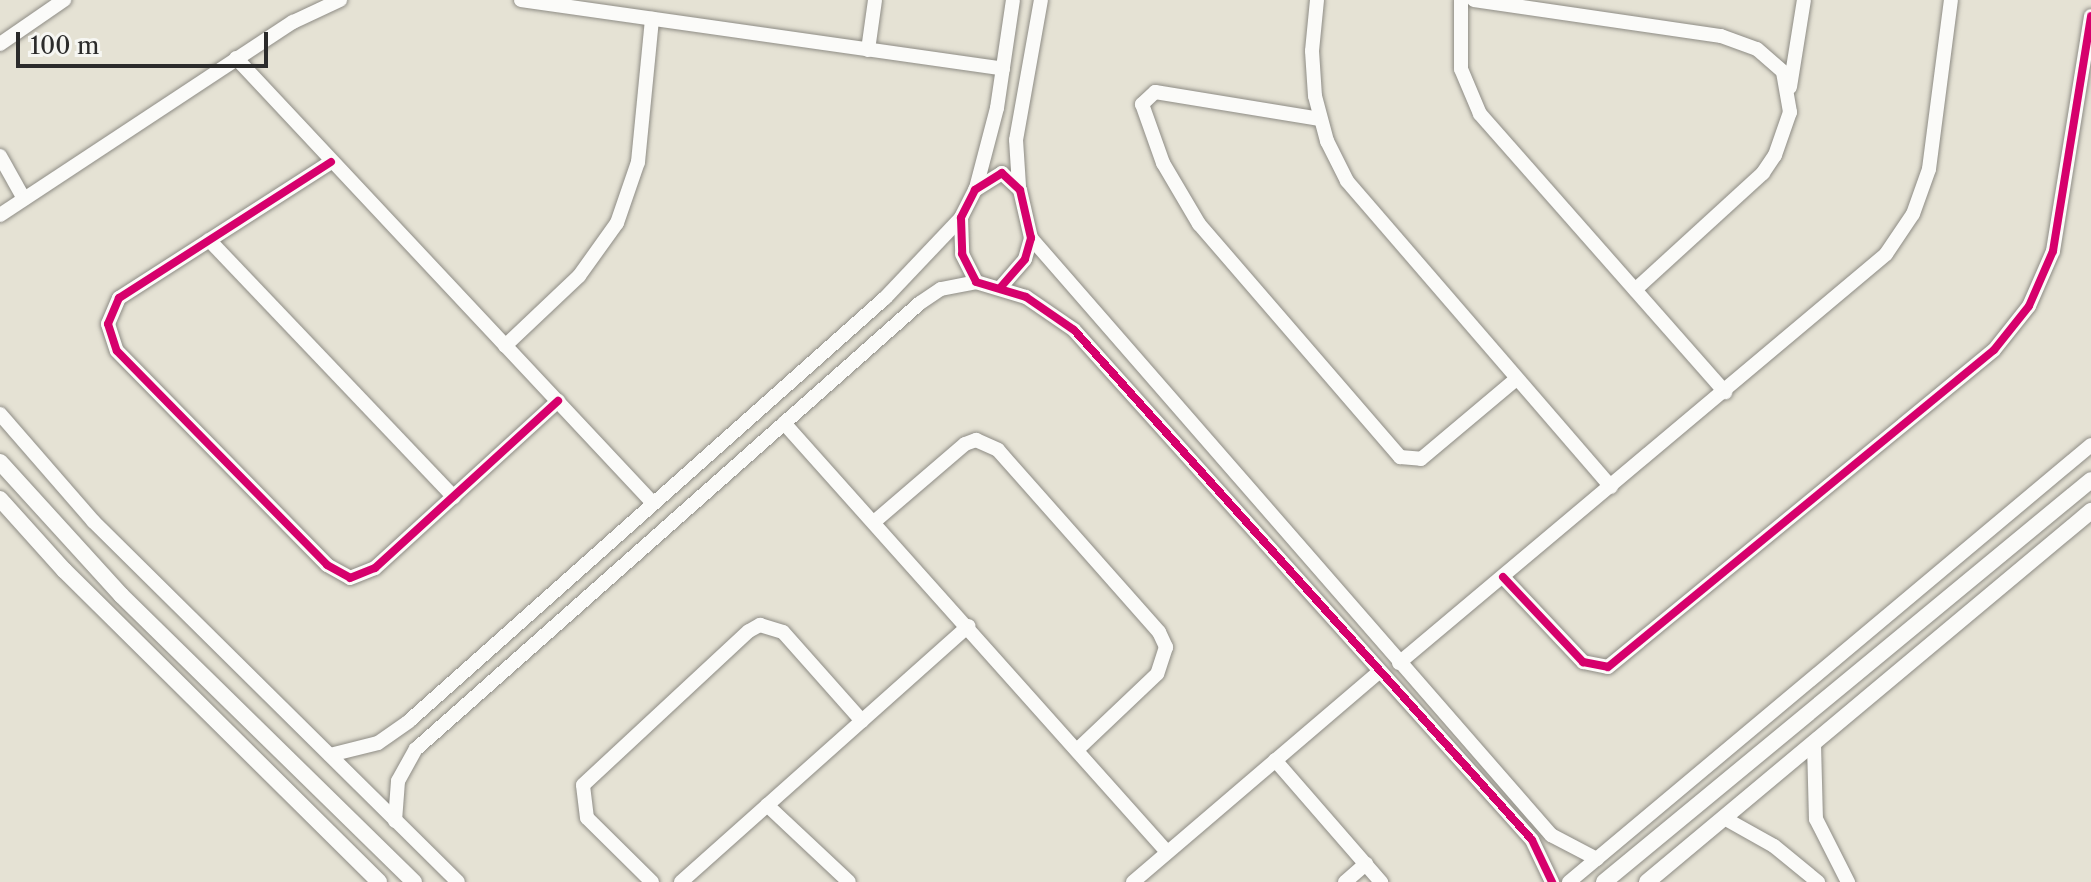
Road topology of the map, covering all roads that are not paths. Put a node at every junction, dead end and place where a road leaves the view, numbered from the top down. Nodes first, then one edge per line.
1 (64, 0) edge
2 (340, 0) edge
3 (521, 0) edge
4 (875, 0) edge
5 (1013, 0) edge
6 (1041, 0) edge
7 (1317, 0) edge
8 (1461, 0) edge
9 (1474, 0) edge
10 (1804, 0) edge
11 (1951, 0) edge
12 (597, 5) edge
13 (2091, 16) edge
14 (652, 19) junction
15 (0, 44) edge
16 (868, 50) junction
17 (236, 58) junction
18 (1003, 69) junction
19 (1789, 92) junction
20 (1320, 119) junction
21 (0, 156) edge
22 (331, 162) junction
23 (975, 190) junction
24 (1020, 190) junction
25 (24, 199) junction
26 (0, 215) edge
27 (961, 218) junction
28 (1031, 238) junction
29 (209, 240) junction
30 (976, 282) junction
31 (1000, 288) junction
32 (1635, 290) junction
33 (505, 346) junction
34 (1515, 380) junction
35 (1725, 392) junction
36 (558, 401) junction
37 (0, 414) edge
38 (784, 423) junction
39 (2091, 445) edge
40 (0, 462) edge
41 (2091, 480) edge
42 (1611, 487) junction
43 (454, 497) junction
44 (0, 499) edge
45 (651, 501) junction
46 (2091, 511) edge
47 (874, 522) junction
48 (1503, 577) junction
49 (968, 626) junction
50 (1399, 663) junction
51 (1379, 672) junction
52 (862, 721) junction
53 (1814, 744) junction
54 (1077, 750) junction
55 (330, 755) junction
56 (1275, 760) junction
57 (767, 805) junction
58 (1724, 818) junction
59 (395, 821) junction
60 (1167, 852) junction
61 (1597, 859) junction
62 (1366, 864) junction
63 (379, 882) edge
64 (414, 882) edge
65 (458, 882) edge
66 (652, 882) edge
67 (681, 882) edge
68 (849, 882) edge
69 (1133, 882) edge
70 (1345, 882) edge
71 (1381, 882) edge
72 (1552, 882) edge
73 (1569, 882) edge
74 (1604, 882) edge
75 (1647, 882) edge
76 (1818, 882) edge
77 (1848, 882) edge

1 - 15 street
2 - 17 street
3 - 12 street
4 - 16 street
5 - 18 street
6 - 24 street
7 - 20 street
8 - 32 street
9 - 19 street
10 - 19 street
11 - 35 street
12 - 14 street
13 - 48 street
14 - 16 street
14 - 33 street
16 - 18 street
17 - 22 street
17 - 25 street
18 - 23 street
19 - 32 street
20 - 34 street
20 - 34 street
21 - 25 street
22 - 29 street
22 - 33 street
23 - 24 street
23 - 27 street
24 - 28 street
25 - 26 street
27 - 30 street
27 - 45 street
28 - 31 street
28 - 50 street
29 - 43 street
29 - 43 street
30 - 31 street
30 - 38 street
31 - 51 street
32 - 35 street
33 - 36 street
34 - 42 street
35 - 42 street
36 - 43 street
36 - 45 street
37 - 55 street
38 - 47 street
38 - 59 street
39 - 61 street
40 - 64 street
41 - 74 street
42 - 48 street
44 - 63 street
45 - 55 street
46 - 53 street
47 - 49 street
47 - 54 street
48 - 50 street
49 - 52 street
49 - 54 street
50 - 61 street
51 - 56 street
51 - 72 street
52 - 57 street
52 - 66 street
53 - 58 street
53 - 77 street
54 - 60 street
55 - 59 street
56 - 60 street
56 - 62 street
57 - 67 street
57 - 68 street
58 - 75 street
58 - 76 street
59 - 65 street
60 - 69 street
61 - 73 street
62 - 70 street
62 - 71 street

